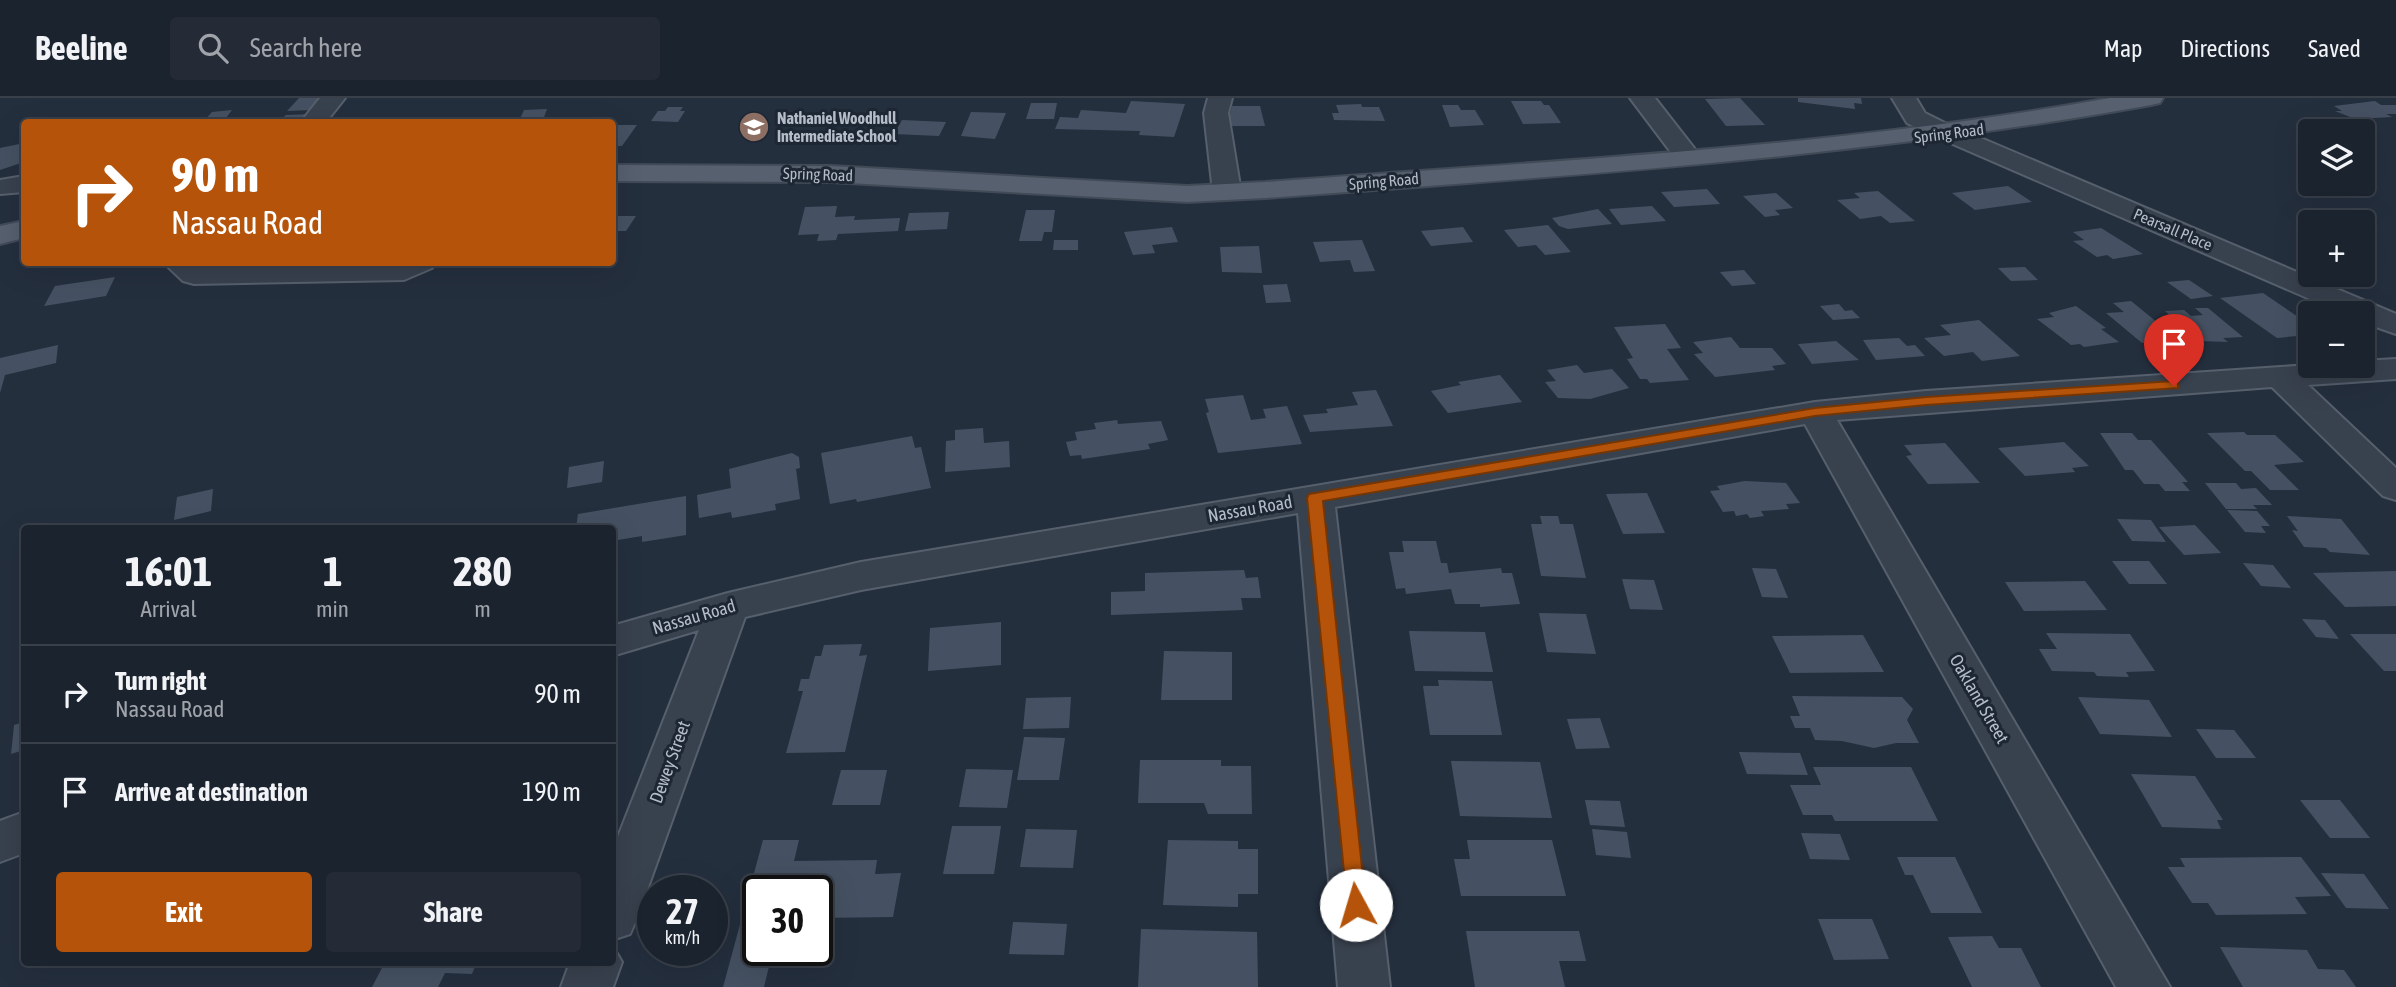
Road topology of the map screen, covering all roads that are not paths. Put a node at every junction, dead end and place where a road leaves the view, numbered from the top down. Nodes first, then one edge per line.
1 (333, 98) edge
2 (1220, 98) edge
3 (1642, 98) edge
4 (1904, 98) edge
5 (2151, 98) edge
6 (316, 119) edge
7 (1951, 133) junction
8 (1688, 157) junction
9 (616, 173) edge
10 (1227, 192) junction
11 (21, 231) edge
12 (0, 235) edge
13 (182, 266) edge
14 (414, 266) edge
15 (2396, 325) edge
16 (2396, 369) edge
17 (2282, 379) junction
18 (1815, 412) junction
19 (2396, 488) edge
20 (1315, 498) junction
21 (728, 607) junction
22 (616, 640) edge
23 (21, 833) edge
24 (0, 842) edge
25 (616, 907) edge
26 (595, 966) edge
27 (587, 987) edge
28 (1364, 987) edge
29 (2144, 987) edge

1 - 6 street
2 - 10 street
3 - 8 street
4 - 7 street, Pearsall Place
5 - 7 main road, Spring Road
7 - 8 main road, Spring Road
7 - 15 street, Pearsall Place
8 - 10 main road, Spring Road
9 - 10 main road, Spring Road
11 - 12 main road
13 - 14 street
16 - 17 street, Nassau Road
17 - 18 street, Nassau Road
17 - 19 street
18 - 20 street, Nassau Road
18 - 29 street, Oakland Street
20 - 21 street, Nassau Road
20 - 28 street
21 - 22 street, Nassau Road
21 - 25 street, Dewey Street
23 - 24 street
26 - 27 street

